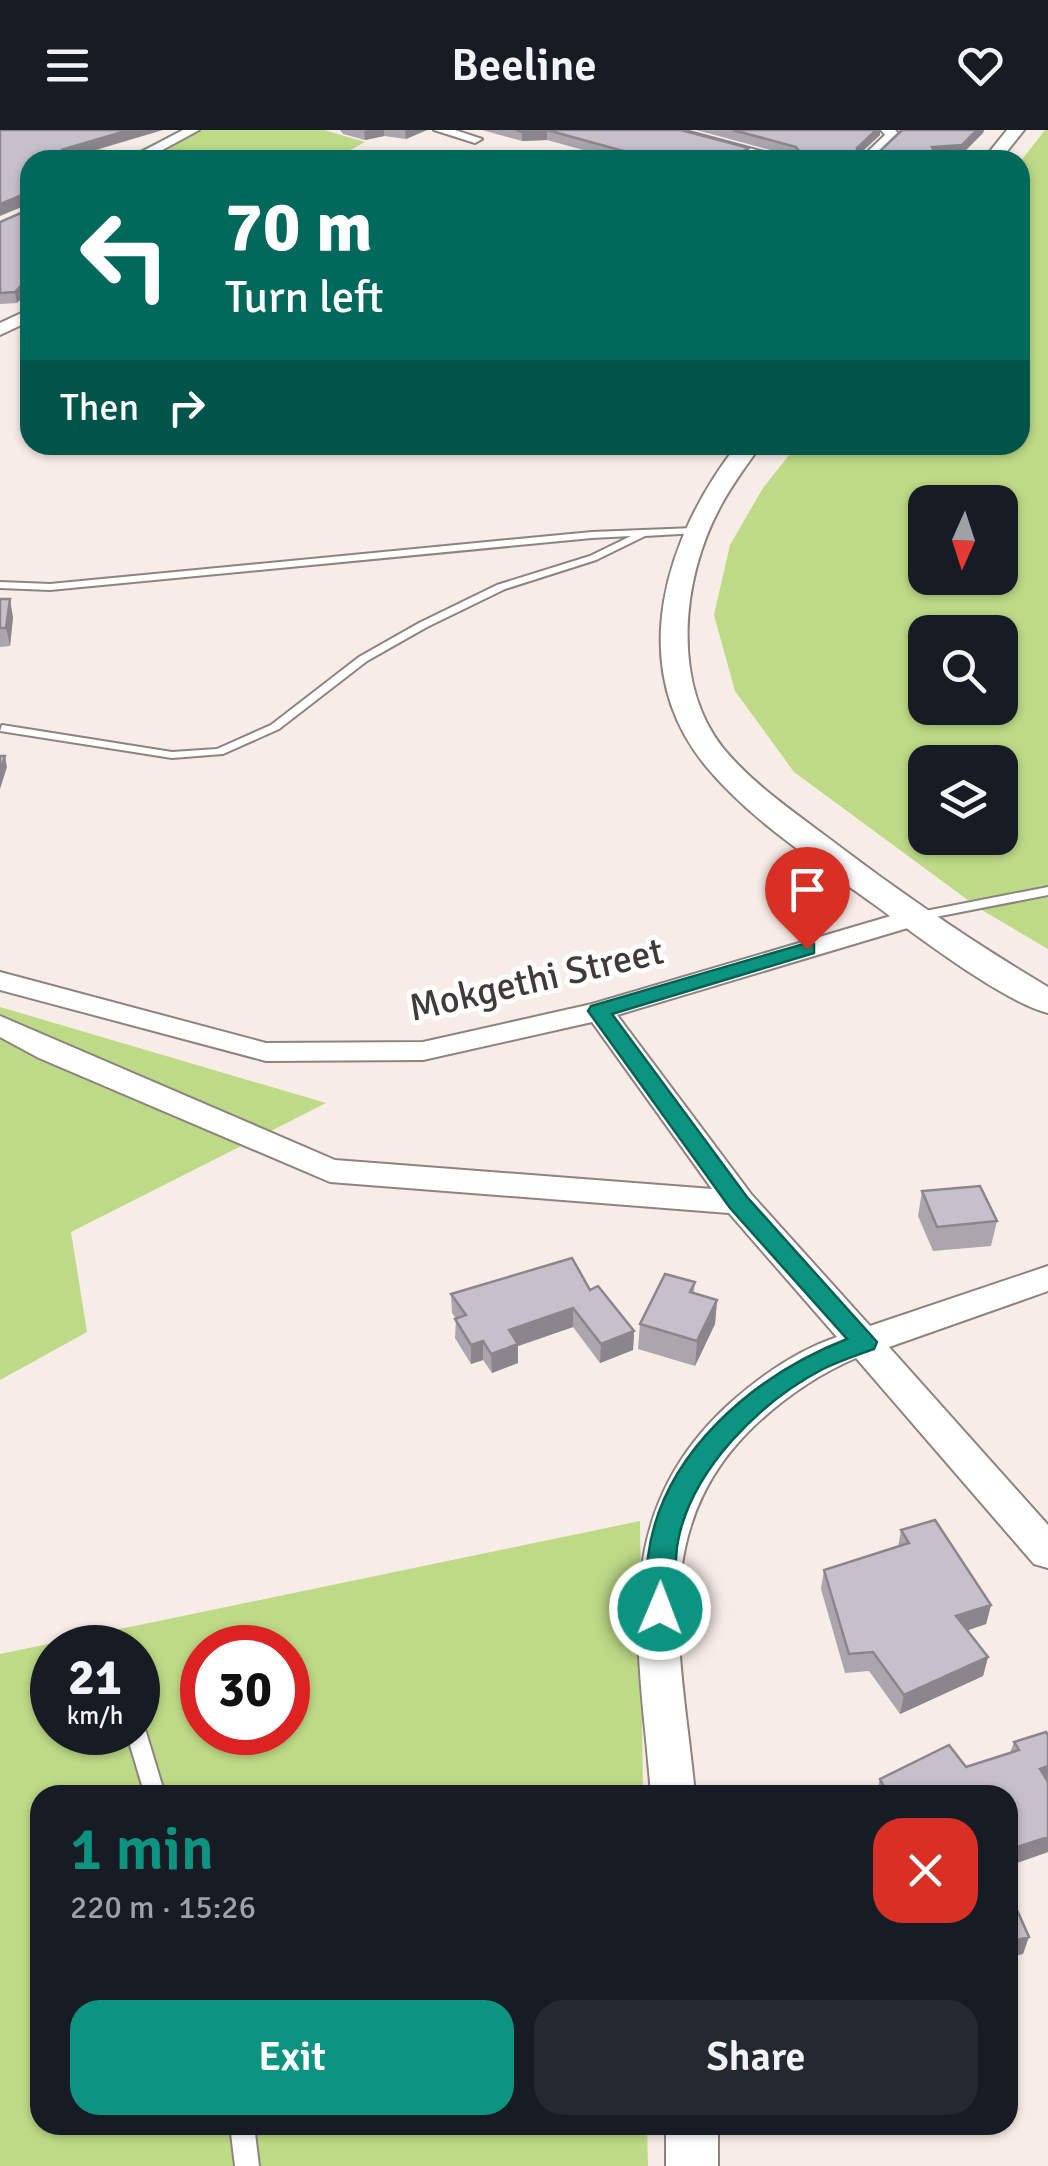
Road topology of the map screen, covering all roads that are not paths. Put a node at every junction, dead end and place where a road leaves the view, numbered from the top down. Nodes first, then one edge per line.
1 (193, 130) edge
2 (440, 130) edge
3 (666, 130) edge
4 (888, 130) edge
5 (1016, 130) edge
6 (475, 139) dead end
7 (154, 150) edge
8 (747, 150) edge
9 (877, 150) edge
10 (999, 150) edge
11 (742, 455) edge
12 (694, 531) junction
13 (641, 535) junction
14 (0, 585) edge
15 (2, 728) edge
16 (1048, 891) edge
17 (911, 918) junction
18 (0, 980) edge
19 (1048, 1002) edge
20 (599, 1011) junction
21 (0, 1026) edge
22 (739, 1202) junction
23 (1048, 1278) edge
24 (865, 1342) junction
25 (1048, 1552) edge
26 (143, 1755) edge
27 (152, 1785) edge
28 (672, 1785) edge
29 (243, 2135) edge
30 (692, 2135) edge
31 (247, 2166) edge
32 (692, 2166) edge

1 - 7 street
2 - 6 street
3 - 8 street
4 - 9 street
5 - 10 street
11 - 12 street
12 - 13 lane
12 - 17 street
13 - 14 lane
13 - 15 lane
16 - 17 lane
17 - 19 street
17 - 20 street, Mokgethi Street
18 - 20 street, Mokgethi Street
20 - 22 street
21 - 22 street
22 - 24 street
23 - 24 street
24 - 25 street
24 - 28 street
26 - 27 lane
29 - 31 lane
30 - 32 street

